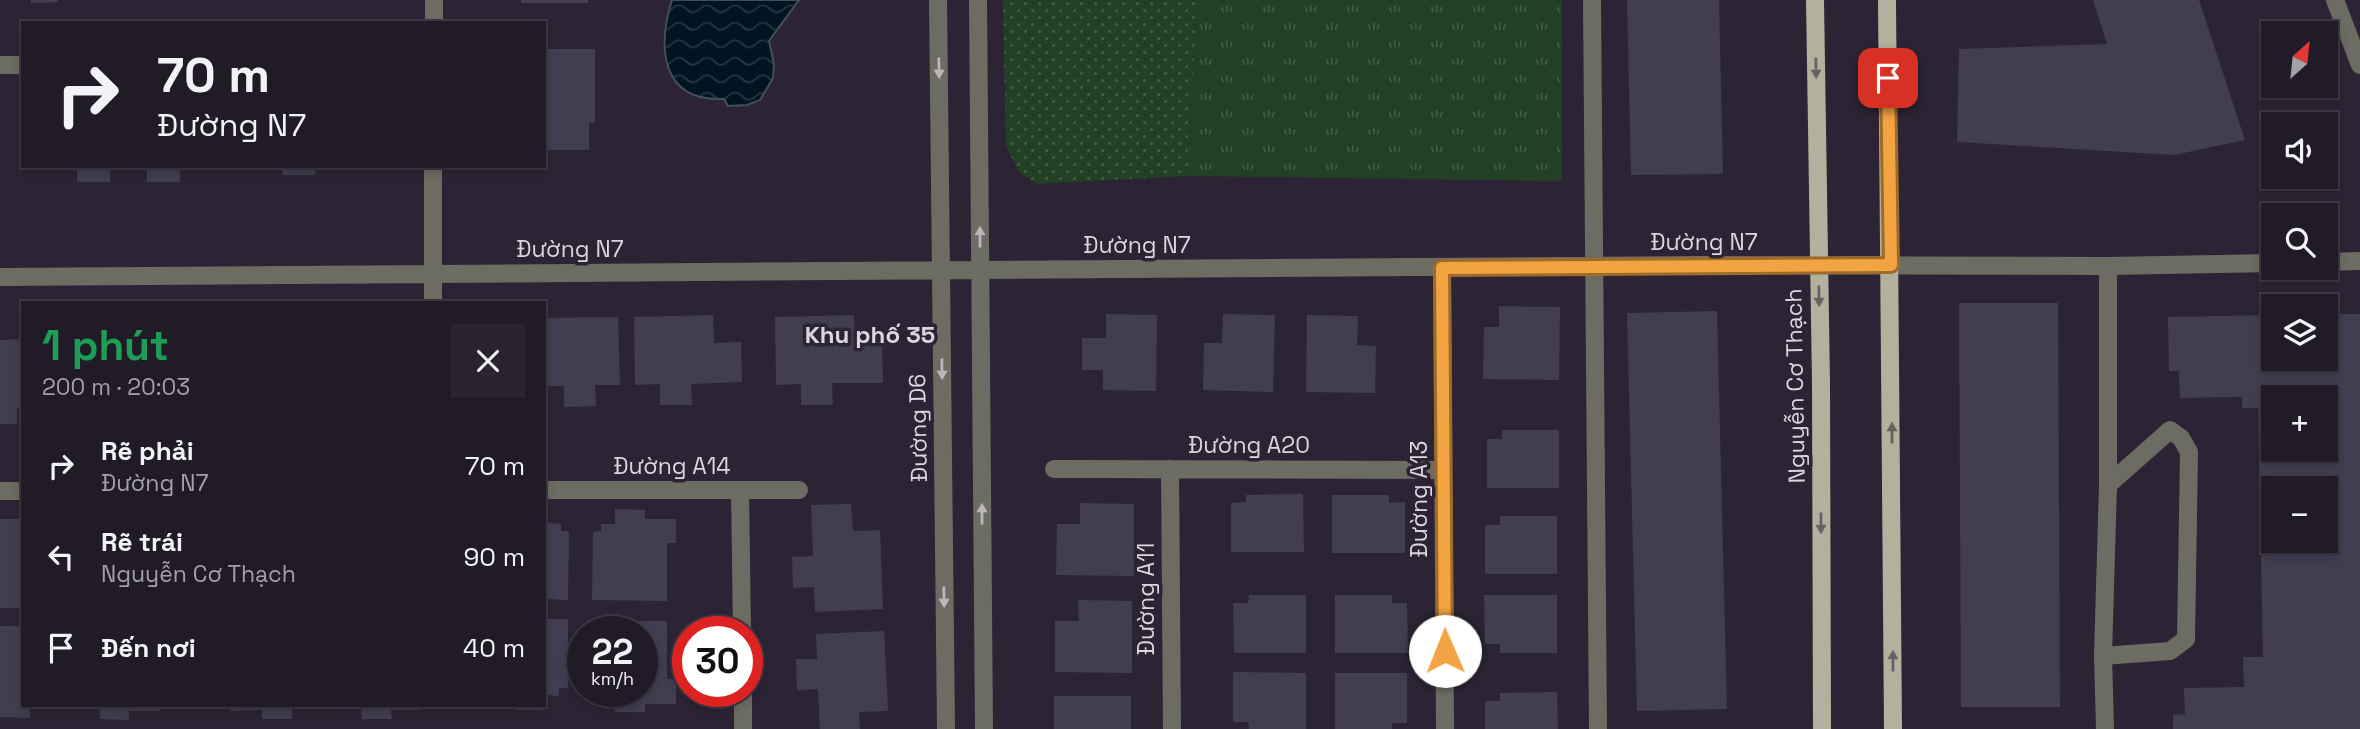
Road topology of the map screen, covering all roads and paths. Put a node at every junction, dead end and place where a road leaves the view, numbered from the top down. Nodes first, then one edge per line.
1 (434, 0) edge
2 (938, 0) edge
3 (978, 0) edge
4 (1591, 0) edge
5 (1815, 0) edge
6 (1887, 0) edge
7 (2332, 1) edge
8 (434, 21) edge
9 (0, 65) edge
10 (21, 65) edge
11 (2360, 65) edge
12 (433, 168) edge
13 (2360, 261) edge
14 (2338, 262) edge
15 (2261, 263) edge
16 (1891, 265) junction
17 (1818, 266) junction
18 (2108, 266) junction
19 (1593, 267) junction
20 (1442, 268) junction
21 (980, 270) junction
22 (941, 271) junction
23 (432, 274) junction
24 (0, 277) edge
25 (433, 301) edge
26 (1054, 468) dead end
27 (1170, 469) junction
28 (1443, 470) junction
29 (2108, 485) junction
30 (546, 490) edge
31 (740, 490) junction
32 (799, 490) dead end
33 (0, 491) edge
34 (21, 491) edge
35 (742, 616) edge
36 (2103, 656) junction
37 (743, 707) edge
38 (743, 729) edge
39 (946, 729) edge
40 (984, 729) edge
41 (1172, 729) edge
42 (1445, 729) edge
43 (1598, 729) edge
44 (1822, 729) edge
45 (1894, 729) edge
46 (2105, 729) edge

1 - 8 street
2 -> 22 street, Đường D6
21 -> 3 street
4 - 19 street
5 -> 17 main road, Nguyễn Cơ Thạch
6 - 16 main road
7 - 11 street
9 - 10 street
12 - 23 street
13 - 14 street
15 - 18 street, Đường N7
16 - 17 street, Đường N7
16 - 18 street, Đường N7
45 -> 16 main road
17 - 19 street, Đường N7
17 -> 44 main road, Nguyễn Cơ Thạch
18 - 29 street
19 - 20 street, Đường N7
19 - 43 street
20 - 21 street, Đường N7
20 - 28 street, Đường A13
21 - 22 street, Đường N7
40 -> 21 street
22 - 23 street, Đường N7
22 -> 39 street, Đường D6
23 - 24 street, Đường N7
23 - 25 street
26 - 27 street, Đường A20
27 - 28 street, Đường A20
27 - 41 street, Đường A11
28 - 42 street, Đường A13
29 - 36 street
29 - 36 street
30 - 31 street, Đường A14
31 - 32 street, Đường A14
31 - 35 street
33 - 34 street
36 - 46 street
37 - 38 street

